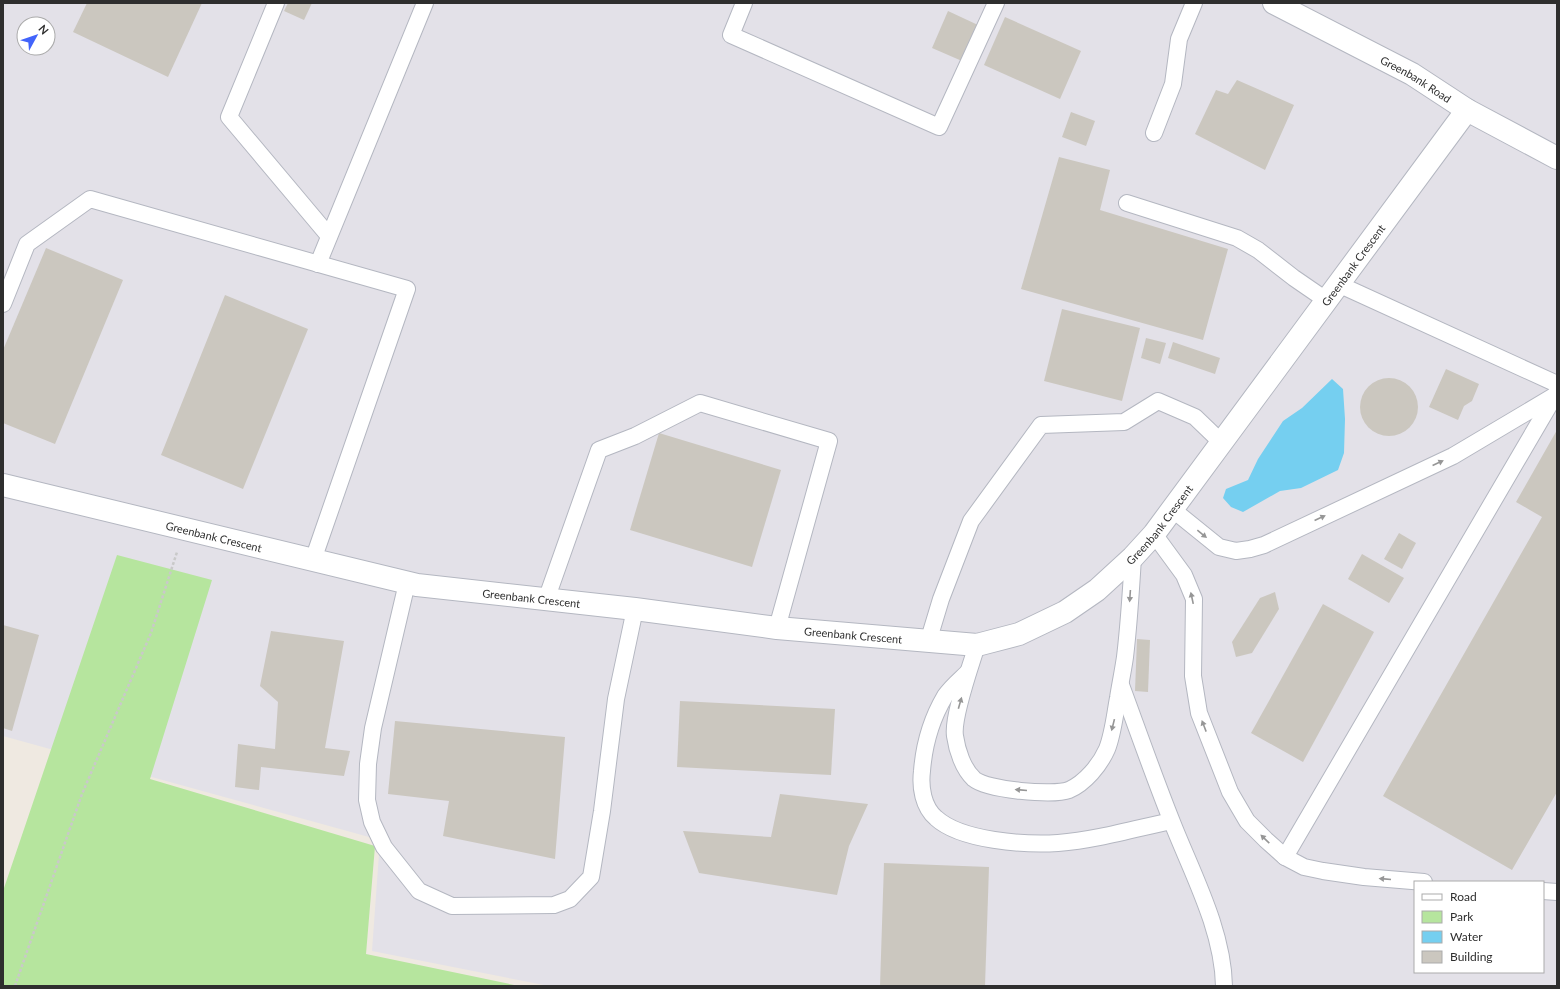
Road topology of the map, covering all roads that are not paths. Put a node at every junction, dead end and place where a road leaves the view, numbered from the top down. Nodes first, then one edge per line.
1 (276, 3) edge
2 (425, 3) edge
3 (744, 3) edge
4 (996, 3) edge
5 (1194, 3) edge
6 (1274, 3) edge
7 (1467, 110) junction
8 (1154, 133) dead end
9 (1557, 158) edge
10 (1127, 203) dead end
11 (329, 236) junction
12 (318, 264) junction
13 (1332, 292) junction
14 (3, 304) edge
15 (1556, 390) edge
16 (1221, 442) junction
17 (3, 485) edge
18 (1172, 509) junction
19 (1154, 534) junction
20 (1133, 557) junction
21 (312, 560) junction
22 (407, 583) junction
23 (546, 600) junction
24 (635, 609) junction
25 (778, 628) junction
26 (928, 642) junction
27 (977, 645) junction
28 (970, 670) junction
29 (1120, 684) junction
30 (1171, 821) junction
31 (1285, 857) junction
32 (1414, 881) edge
33 (1544, 892) edge
34 (1557, 892) edge
35 (1224, 986) edge

1 - 11 lane
2 - 11 lane
3 - 4 lane
5 - 8 lane
6 - 7 street, Greenbank Road
7 - 9 street, Greenbank Road
7 - 13 street, Greenbank Crescent
10 - 13 lane
11 - 12 lane
12 - 14 lane
12 - 21 lane
13 - 15 lane
13 - 16 street, Greenbank Crescent
18 -> 15 lane
15 - 31 lane
16 - 18 street, Greenbank Crescent
16 - 26 lane
17 - 21 street, Greenbank Crescent
18 - 19 street, Greenbank Crescent
19 - 20 street, Greenbank Crescent
31 -> 19 lane
20 - 27 street, Greenbank Crescent
20 -> 29 lane
21 - 22 street, Greenbank Crescent
22 - 23 street, Greenbank Crescent
22 - 24 lane
23 - 24 street, Greenbank Crescent
23 - 25 lane
24 - 25 street, Greenbank Crescent
25 - 26 street, Greenbank Crescent
26 - 27 street, Greenbank Crescent
27 - 28 lane
29 -> 28 lane
28 - 30 lane
29 - 30 lane
30 - 35 lane
32 -> 31 lane
33 - 34 lane

